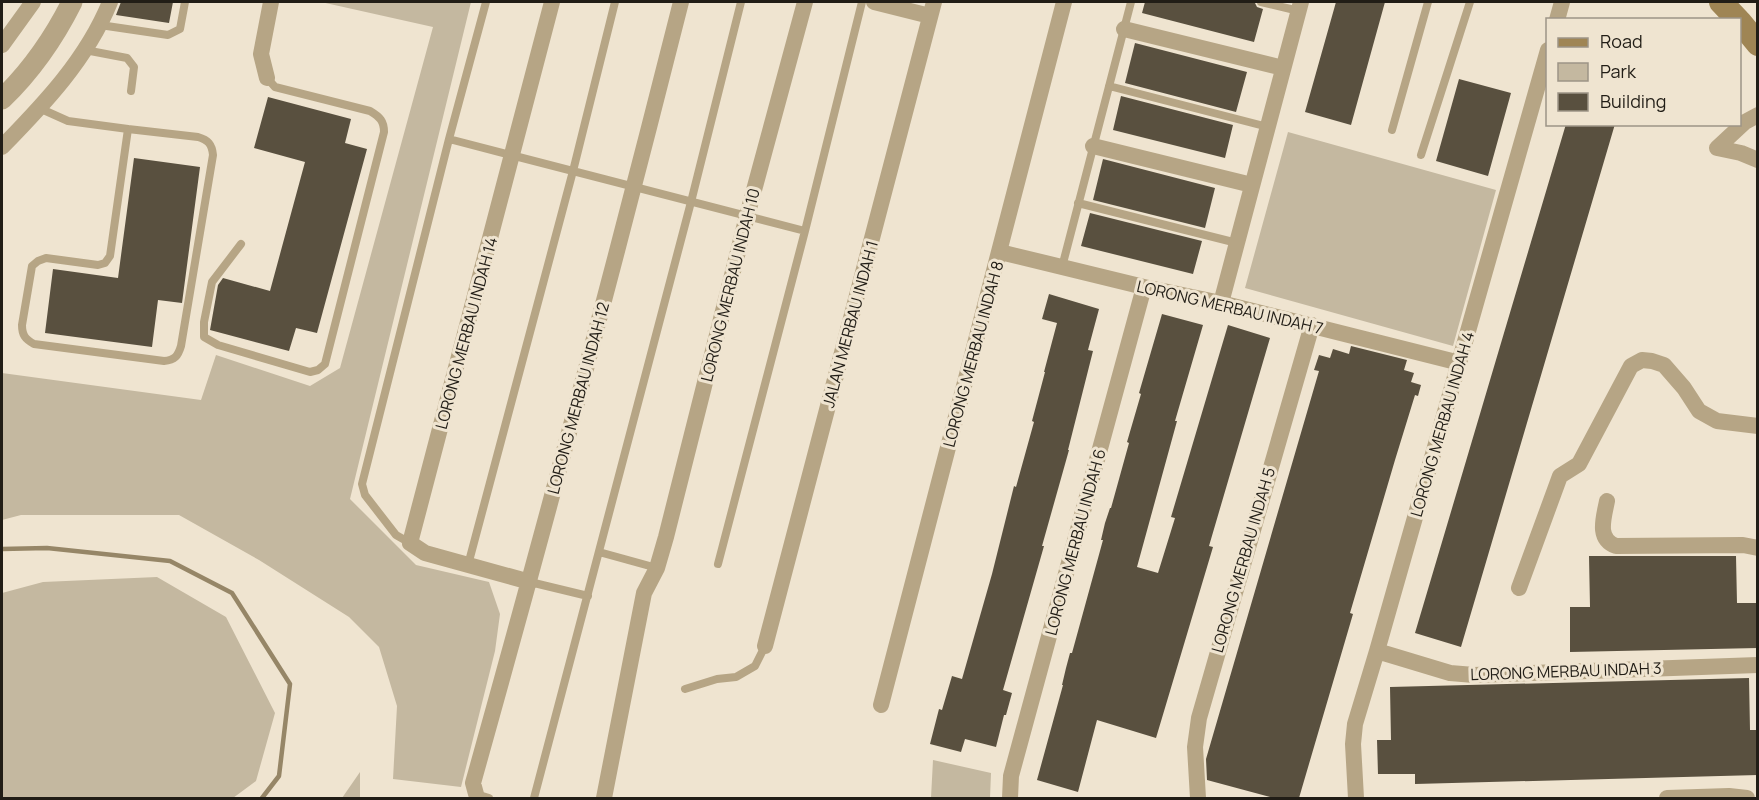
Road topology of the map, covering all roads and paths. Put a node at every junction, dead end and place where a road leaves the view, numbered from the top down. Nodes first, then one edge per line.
1 (33, 2) edge
2 (72, 2) edge
3 (110, 2) edge
4 (185, 2) edge
5 (272, 2) edge
6 (486, 2) edge
7 (552, 2) edge
8 (615, 2) edge
9 (681, 2) edge
10 (741, 2) edge
11 (805, 2) edge
12 (862, 2) edge
13 (874, 2) edge
14 (1065, 2) edge
15 (1131, 2) edge
16 (1261, 2) edge
17 (1428, 2) edge
18 (1470, 2) edge
19 (1562, 2) edge
20 (1721, 2) edge
21 (1300, 6) edge
22 (932, 9) edge
23 (1558, 18) edge
24 (1736, 18) edge
25 (1741, 24) edge
26 (100, 25) junction
27 (1124, 29) junction
28 (2, 45) edge
29 (1758, 45) edge
30 (85, 51) junction
31 (1546, 57) edge
32 (1283, 68) junction
33 (267, 78) joint
34 (1109, 86) junction
35 (131, 91) dead end
36 (2, 99) edge
37 (38, 108) junction
38 (1758, 115) edge
39 (1741, 126) edge
40 (1741, 126) edge
41 (1268, 127) junction
42 (128, 129) junction
43 (1392, 130) dead end
44 (449, 139) junction
45 (1093, 146) junction
46 (2, 147) edge
47 (512, 155) junction
48 (1421, 155) dead end
49 (1758, 160) edge
50 (573, 171) junction
51 (1252, 185) junction
52 (634, 187) junction
53 (691, 202) junction
54 (1078, 203) junction
55 (747, 216) junction
56 (805, 231) junction
57 (1237, 243) junction
58 (241, 244) dead end
59 (999, 252) junction
60 (1062, 267) junction
61 (1144, 287) junction
62 (1221, 303) junction
63 (1312, 325) junction
64 (1460, 363) junction
65 (1758, 426) edge
66 (1607, 501) dead end
67 (410, 543) junction
68 (1758, 548) edge
69 (599, 552) junction
70 (718, 564) dead end
71 (468, 566) junction
72 (657, 568) junction
73 (530, 582) junction
74 (1519, 588) dead end
75 (588, 596) junction
76 (765, 646) joint
77 (1377, 651) junction
78 (1758, 664) edge
79 (685, 689) dead end
80 (881, 705) dead end
81 (482, 796) edge
82 (534, 798) edge
83 (604, 798) edge
84 (1010, 798) edge
85 (1198, 798) edge
86 (1356, 798) edge
87 (1667, 798) edge
88 (1747, 798) edge

1 - 28 street
2 - 36 street
3 - 26 street
4 - 26 lane
5 - 33 street
6 - 44 lane
7 - 47 street, LORONG MERBAU INDAH 14
8 - 50 lane
9 - 52 street, LORONG MERBAU INDAH 12
10 - 53 lane
11 - 55 street, LORONG MERBAU INDAH 10
12 - 56 lane
13 - 22 street
14 - 59 street, LORONG MERBAU INDAH 8
15 - 27 lane
16 - 21 lane
17 - 43 lane
18 - 48 lane
19 - 23 street
20 - 24 main road
21 - 32 street
22 - 76 street, JALAN MERBAU INDAH 1
25 - 29 main road
26 - 30 street
27 - 32 street
27 - 34 lane
30 - 35 lane
30 - 37 street
31 - 64 street, LORONG MERBAU INDAH 4
32 - 41 street
33 - 58 lane
34 - 41 lane
34 - 45 lane
37 - 42 lane
37 - 46 street
38 - 40 street
39 - 49 street
41 - 51 street
42 - 42 lane
44 - 47 lane
44 - 67 lane
45 - 51 street
45 - 54 lane
47 - 50 lane
47 - 67 street, LORONG MERBAU INDAH 14
50 - 52 lane
50 - 71 lane
51 - 57 street
52 - 53 lane
52 - 73 street, LORONG MERBAU INDAH 12
53 - 55 lane
53 - 69 lane
54 - 57 lane
54 - 60 lane
55 - 56 lane
55 - 72 street, LORONG MERBAU INDAH 10
56 - 70 lane
57 - 62 street
59 - 60 street, LORONG MERBAU INDAH 7
59 - 80 street, LORONG MERBAU INDAH 8
60 - 61 street, LORONG MERBAU INDAH 7
61 - 62 street, LORONG MERBAU INDAH 7
61 - 84 street, LORONG MERBAU INDAH 6
62 - 63 street, LORONG MERBAU INDAH 7
63 - 64 street, LORONG MERBAU INDAH 7
63 - 85 street, LORONG MERBAU INDAH 5
64 - 77 street, LORONG MERBAU INDAH 4
65 - 74 street
66 - 68 street
67 - 71 street
69 - 72 lane
69 - 75 lane
71 - 73 street
72 - 83 street, LORONG MERBAU INDAH 10
73 - 75 lane
73 - 81 street, LORONG MERBAU INDAH 12
75 - 82 lane
76 - 79 lane
77 - 78 street, LORONG MERBAU INDAH 3
77 - 86 street, LORONG MERBAU INDAH 4
87 - 88 street

